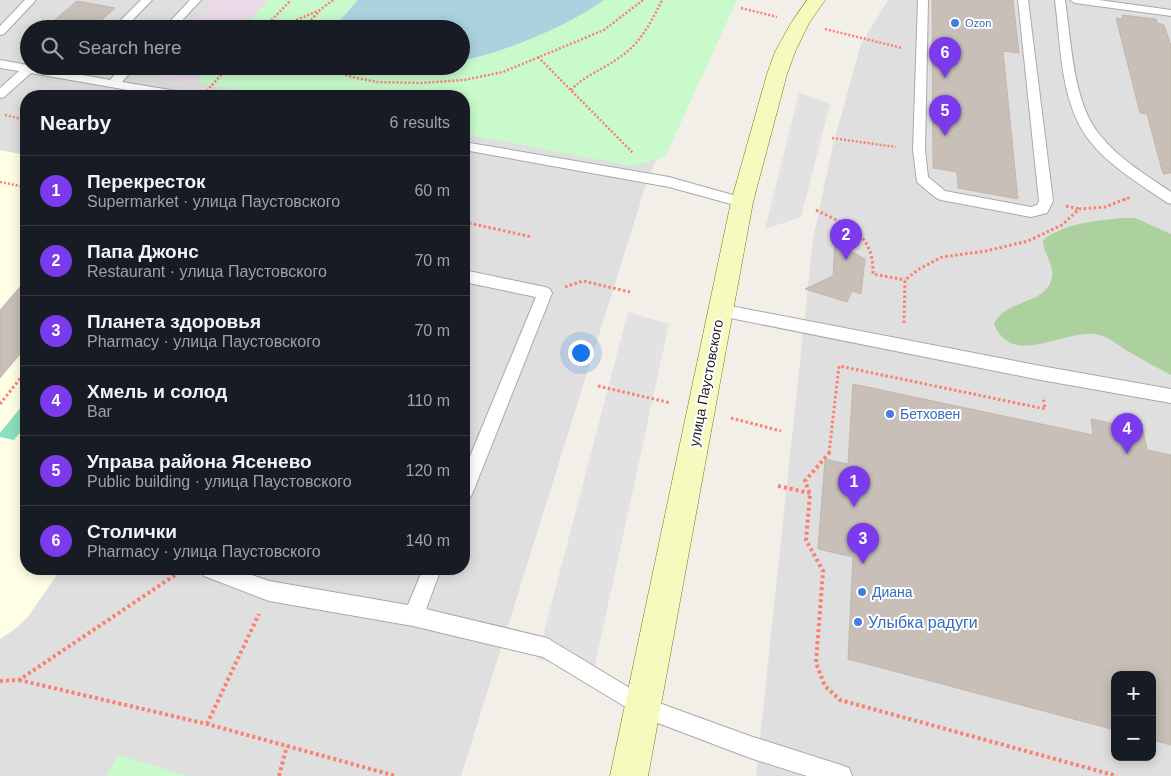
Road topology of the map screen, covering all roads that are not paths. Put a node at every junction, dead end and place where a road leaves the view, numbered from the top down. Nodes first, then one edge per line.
1 (31, 0) edge
2 (147, 0) edge
3 (196, 0) edge
4 (816, 0) edge
5 (923, 0) edge
6 (1023, 0) edge
7 (1060, 0) edge
8 (1075, 0) edge
9 (1171, 13) edge
10 (126, 20) edge
11 (177, 20) edge
12 (0, 32) edge
13 (0, 64) edge
14 (20, 68) edge
15 (21, 75) edge
16 (61, 75) edge
17 (122, 75) edge
18 (67, 76) joint
19 (113, 84) junction
20 (148, 90) edge
21 (0, 94) edge
22 (470, 147) edge
23 (1171, 199) edge
24 (742, 202) junction
25 (470, 277) edge
26 (720, 310) junction
27 (1171, 396) edge
28 (470, 477) edge
29 (227, 575) edge
30 (430, 575) edge
31 (413, 616) junction
32 (642, 707) junction
33 (629, 776) edge
34 (842, 776) edge

1 - 12 lane
2 - 10 lane
3 - 11 lane
4 - 24 main road, улица Паустовского
5 - 6 lane
7 - 23 lane
8 - 9 lane
13 - 14 lane
15 - 21 lane
16 - 18 lane
17 - 19 lane
18 - 19 lane
19 - 20 lane
22 - 24 lane
24 - 26 main road, улица Паустовского
25 - 28 lane
26 - 27 lane
26 - 32 main road, улица Паустовского
29 - 31 lane
30 - 31 lane
31 - 32 lane
32 - 33 main road, улица Паустовского
32 - 34 lane

